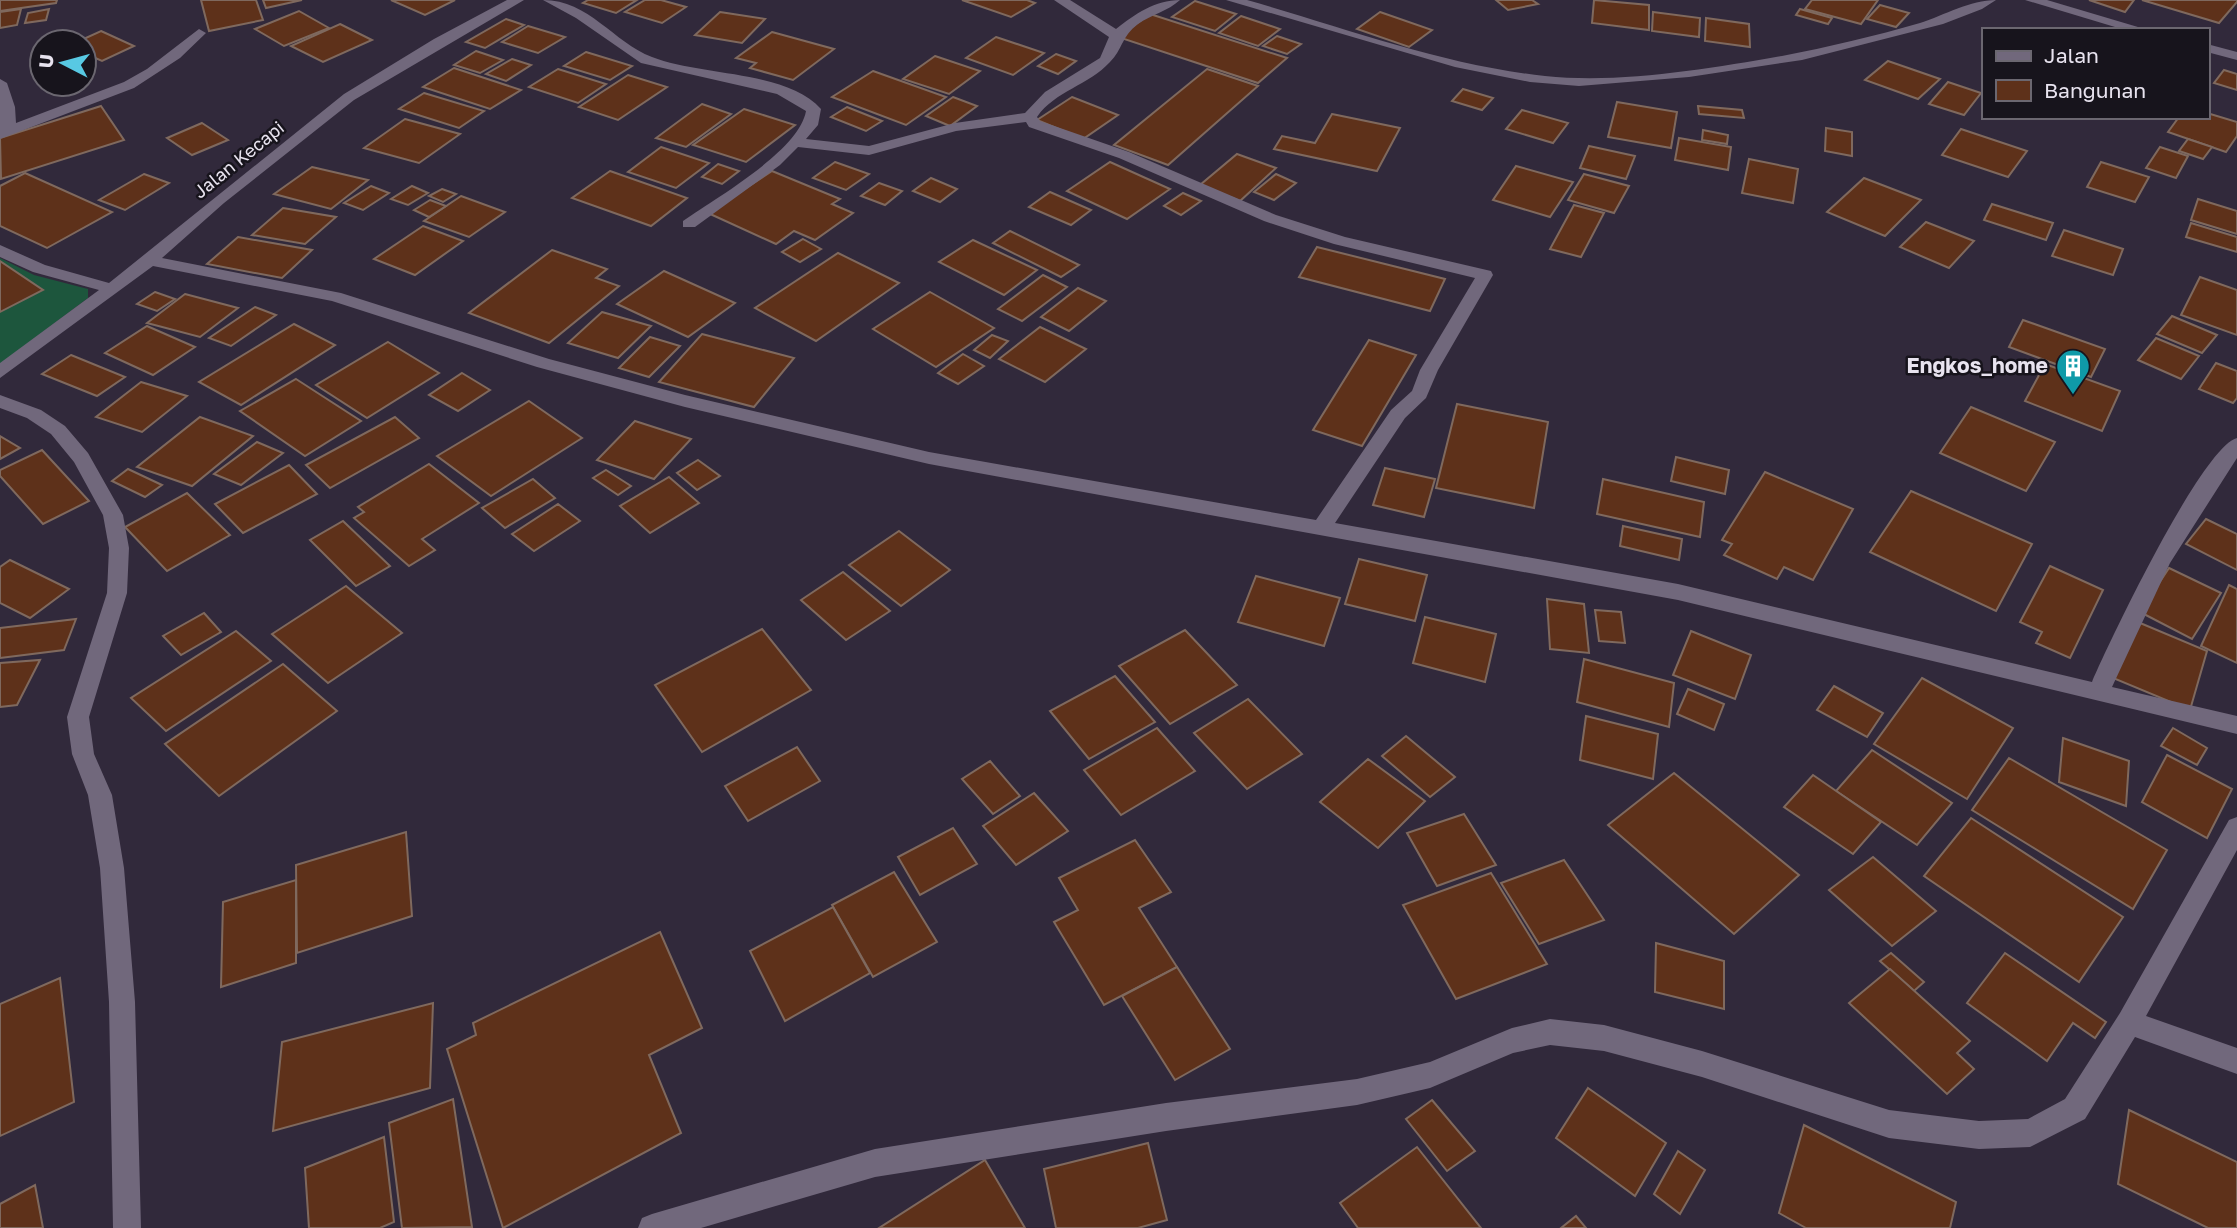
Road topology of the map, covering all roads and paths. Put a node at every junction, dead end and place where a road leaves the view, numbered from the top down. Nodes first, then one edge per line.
1 (517, 0) edge
2 (550, 0) edge
3 (1061, 0) edge
4 (1173, 0) edge
5 (1233, 0) edge
6 (1989, 0) edge
7 (2032, 0) edge
8 (2134, 28) edge
9 (199, 33) dead end
10 (1116, 36) junction
11 (2209, 49) edge
12 (2237, 56) edge
13 (0, 83) edge
14 (1030, 117) junction
15 (5, 133) edge
16 (794, 142) junction
17 (689, 224) dead end
18 (0, 250) edge
19 (150, 260) junction
20 (110, 288) junction
21 (0, 372) edge
22 (0, 401) edge
23 (2237, 444) edge
24 (1321, 528) junction
25 (2099, 692) junction
26 (2237, 725) edge
27 (2237, 827) edge
28 (2129, 1022) junction
29 (2237, 1061) edge
30 (127, 1228) edge
31 (652, 1228) edge

1 - 19 street, Jalan Kecapi
2 - 16 street
3 - 10 street
4 - 10 street
5 - 6 street
7 - 8 street
9 - 15 street
10 - 14 street
11 - 12 street
13 - 15 street
14 - 16 street
14 - 24 street
16 - 17 street
18 - 20 street
19 - 20 street, Jalan Kecapi
19 - 24 street
20 - 21 street, Jalan Kecapi
22 - 30 street
23 - 25 street
24 - 25 street
25 - 26 street
27 - 28 street
28 - 29 street
28 - 31 street

